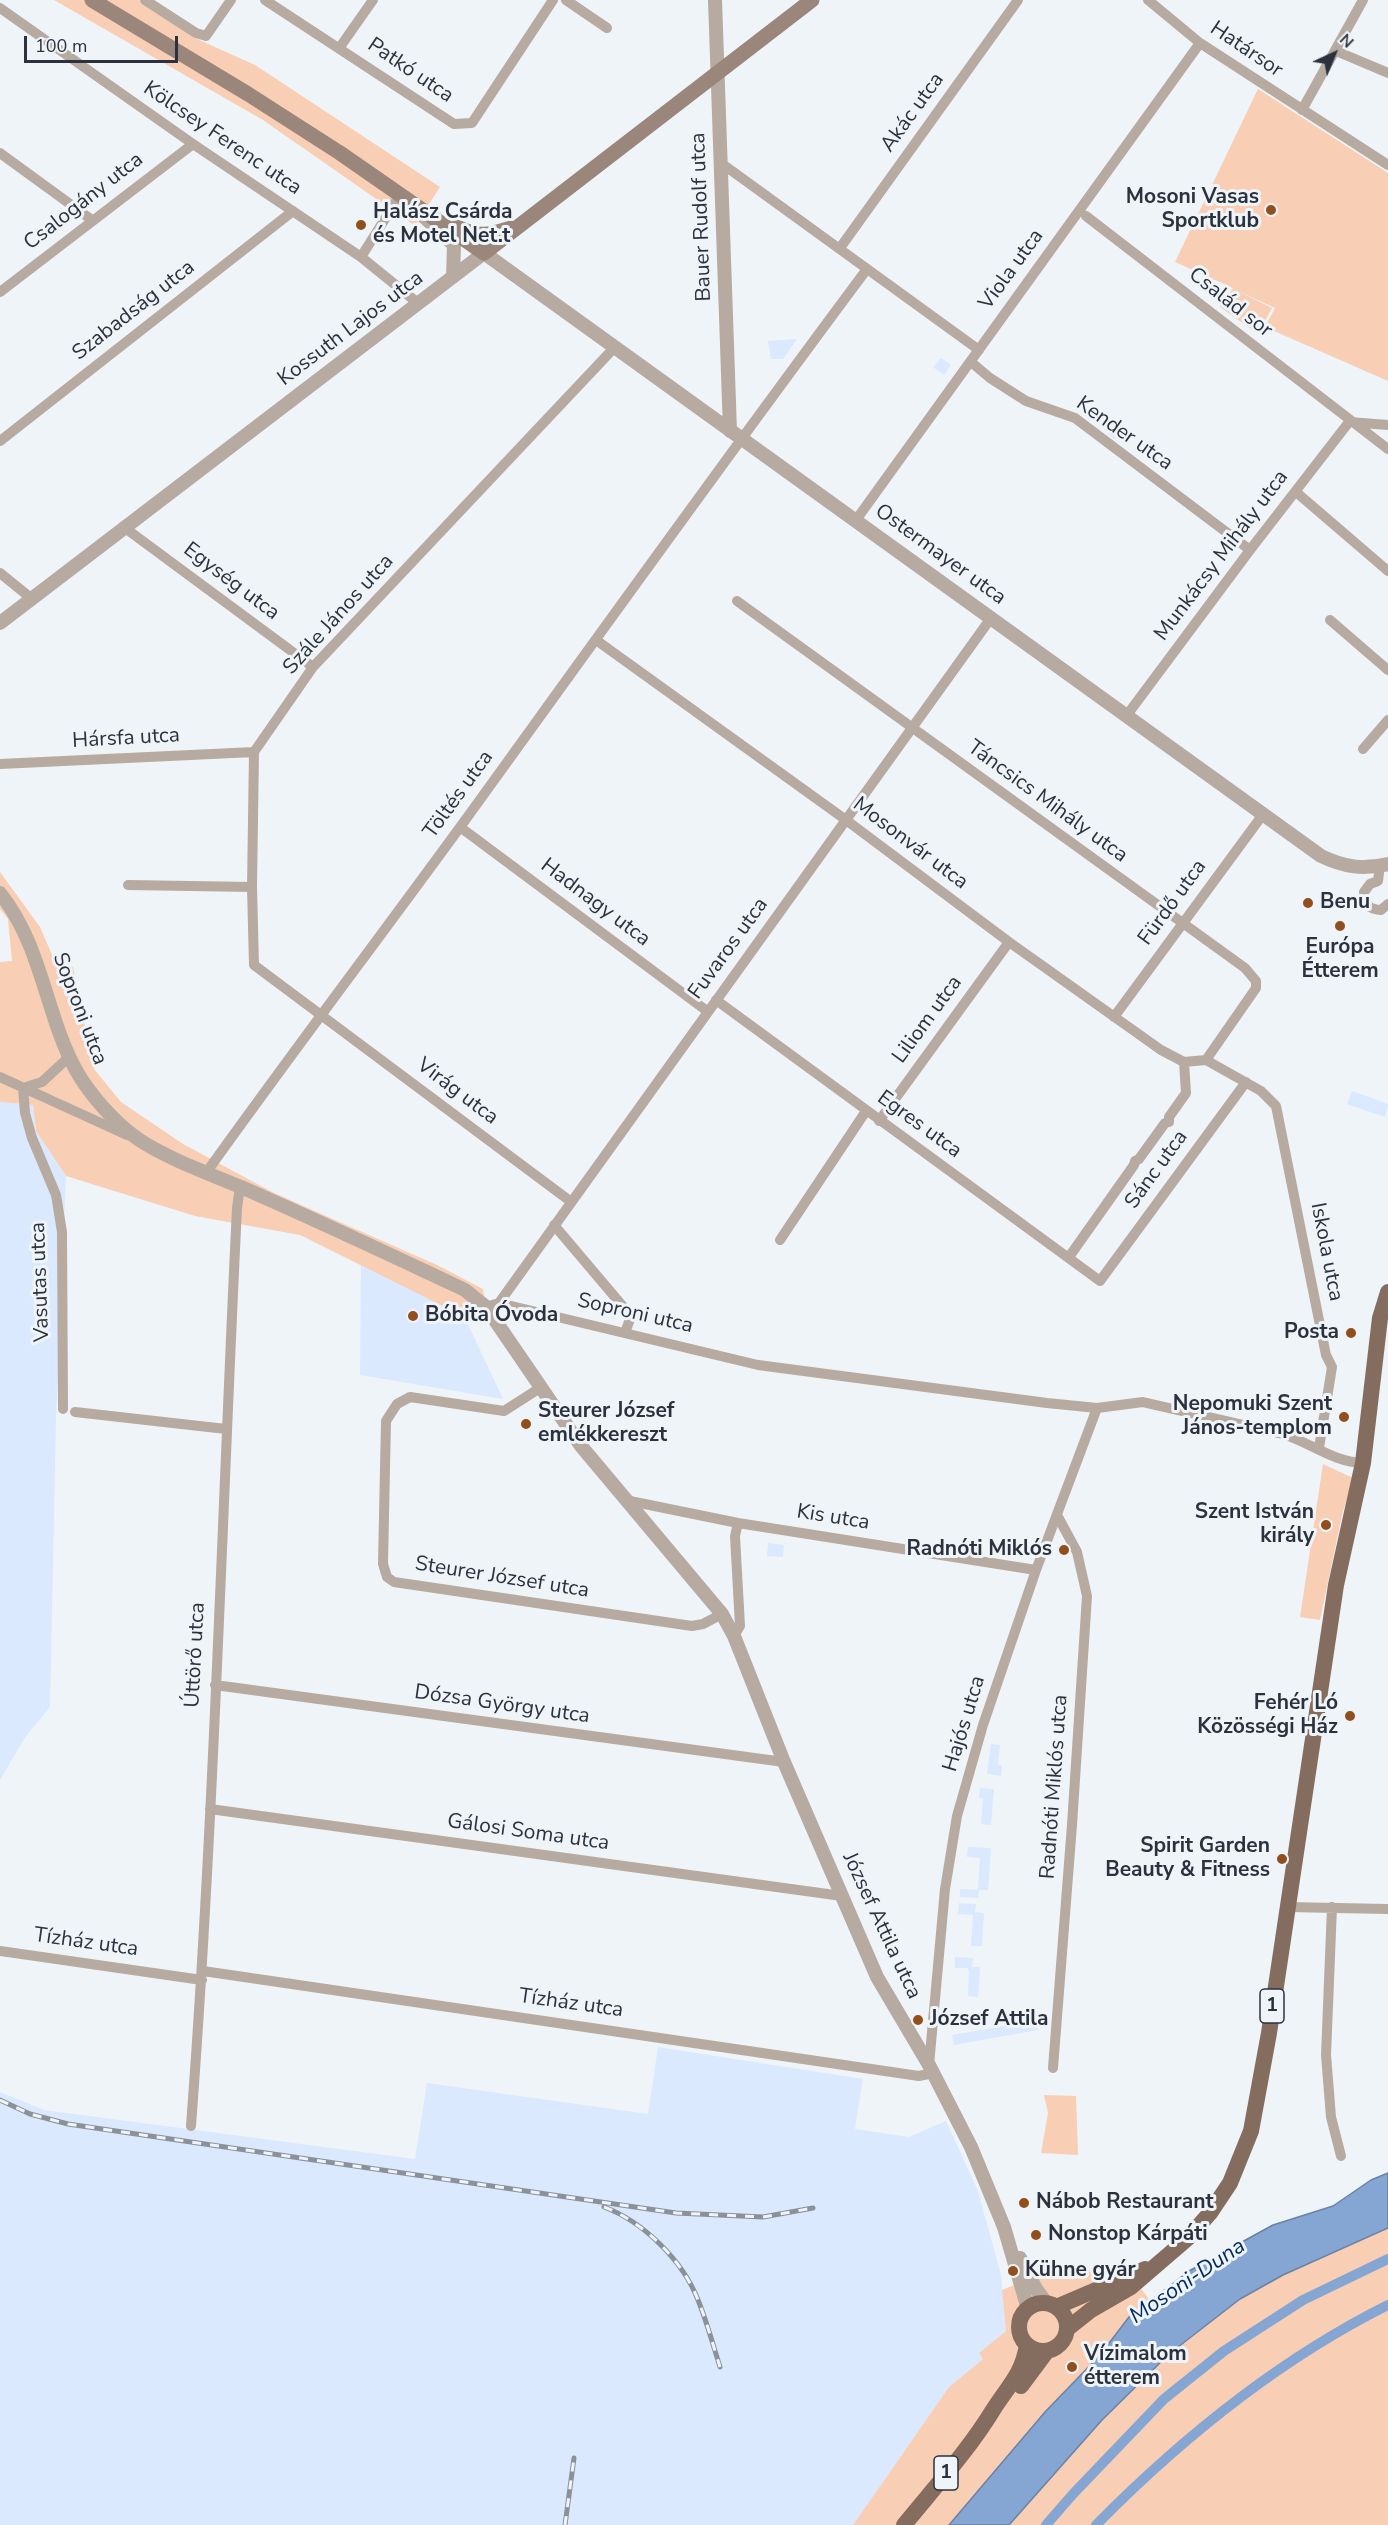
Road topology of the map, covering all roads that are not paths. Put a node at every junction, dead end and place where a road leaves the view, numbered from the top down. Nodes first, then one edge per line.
1 (92, 0) edge
2 (145, 0) edge
3 (231, 0) edge
4 (265, 0) edge
5 (373, 0) edge
6 (553, 0) edge
7 (567, 0) edge
8 (715, 0) edge
9 (812, 0) edge
10 (1018, 0) edge
11 (1148, 0) edge
12 (1363, 0) edge
13 (0, 8) edge
14 (607, 28) dead end
15 (1200, 43) junction
16 (340, 47) junction
17 (1336, 51) junction
18 (718, 71) junction
19 (1388, 73) edge
20 (1302, 110) junction
21 (193, 144) junction
22 (0, 153) edge
23 (721, 163) junction
24 (1388, 165) edge
25 (396, 200) junction
26 (293, 211) junction
27 (1086, 216) dead end
28 (93, 220) junction
29 (518, 226) junction
30 (840, 248) junction
31 (484, 253) junction
32 (361, 256) junction
33 (867, 268) junction
34 (453, 277) junction
35 (0, 292) edge
36 (419, 304) junction
37 (614, 348) junction
38 (979, 350) junction
39 (971, 362) junction
40 (1350, 422) junction
41 (1388, 425) edge
42 (735, 435) junction
43 (0, 441) edge
44 (1388, 449) edge
45 (1296, 492) junction
46 (855, 520) junction
47 (125, 528) junction
48 (1250, 550) junction
49 (1388, 571) edge
50 (0, 573) edge
51 (32, 599) junction
52 (737, 601) dead end
53 (991, 618) junction
54 (1330, 620) dead end
55 (0, 623) edge
56 (596, 640) junction
57 (312, 668) junction
58 (1388, 670) edge
59 (1127, 715) junction
60 (1388, 720) edge
61 (912, 728) junction
62 (1363, 750) dead end
63 (254, 752) junction
64 (0, 764) edge
65 (1264, 813) junction
66 (846, 820) junction
67 (460, 827) junction
68 (1384, 865) edge
69 (1383, 884) edge
70 (128, 885) dead end
71 (252, 887) junction
72 (0, 893) edge
73 (1388, 904) edge
74 (1182, 924) junction
75 (1009, 942) junction
76 (716, 1000) junction
77 (707, 1011) junction
78 (320, 1014) junction
79 (1114, 1017) junction
80 (70, 1056) junction
81 (1206, 1060) junction
82 (1184, 1062) junction
83 (0, 1077) edge
84 (1246, 1082) junction
85 (23, 1088) junction
86 (866, 1111) junction
87 (879, 1121) junction
88 (139, 1139) junction
89 (206, 1173) junction
90 (240, 1187) junction
91 (570, 1201) junction
92 (554, 1225) junction
93 (780, 1240) dead end
94 (1068, 1257) junction
95 (1100, 1281) joint
96 (1388, 1292) edge
97 (492, 1305) junction
98 (625, 1333) junction
99 (540, 1388) junction
100 (1097, 1408) junction
101 (63, 1409) dead end
102 (75, 1412) dead end
103 (226, 1429) junction
104 (1319, 1448) junction
105 (1363, 1463) junction
106 (624, 1500) junction
107 (1057, 1515) junction
108 (738, 1523) junction
109 (1036, 1570) junction
110 (722, 1614) junction
111 (734, 1636) junction
112 (214, 1685) junction
113 (784, 1762) junction
114 (210, 1809) junction
115 (842, 1896) junction
116 (1287, 1907) junction
117 (1332, 1907) junction
118 (1388, 1909) edge
119 (0, 1951) edge
120 (203, 1975) junction
121 (1053, 2068) dead end
122 (931, 2069) junction
123 (191, 2126) dead end
124 (1341, 2156) dead end
125 (1004, 2227) junction
126 (1155, 2266) junction
127 (1051, 2305) junction
128 (1028, 2309) junction
129 (1067, 2329) junction
130 (1027, 2345) junction
131 (1047, 2351) junction
132 (987, 2421) junction
133 (904, 2525) edge

1 - 25 main road
2 - 3 street
4 - 16 street, Patkó utca
5 - 16 street
6 - 16 street, Patkó utca
7 - 14 street
8 - 18 street, Bauer Rudolf utca
9 - 18 main road, Kossuth Lajos utca
10 - 30 street, Akác utca
11 - 15 street, Határsor
12 - 17 street
13 - 21 street, Kölcsey Ferenc utca
15 - 20 street, Határsor
15 - 38 street, Viola utca
17 - 19 street
17 - 20 street
18 - 23 street, Bauer Rudolf utca
18 - 29 main road, Kossuth Lajos utca
20 - 24 street, Határsor
21 - 26 street, Kölcsey Ferenc utca
21 - 28 street, Csalogány utca
22 - 28 street
23 - 30 street
23 - 42 street, Bauer Rudolf utca
25 - 29 main road
25 - 31 main road
25 - 32 street
25 - 34 street
26 - 32 street, Kölcsey Ferenc utca
26 - 43 street, Szabadság utca
27 - 40 street, Család sor
28 - 35 street, Csalogány utca
29 - 31 main road, Kossuth Lajos utca
30 - 33 street
31 - 34 street, Kossuth Lajos utca
31 - 37 street, Ostermayer utca
32 - 36 street, Kölcsey Ferenc utca
33 - 38 street
33 - 42 street, Töltés utca
34 - 36 street, Kossuth Lajos utca
36 - 47 street, Kossuth Lajos utca
37 - 42 street, Ostermayer utca
37 - 57 street, Szále János utca
38 - 39 street, Viola utca
39 - 46 street, Viola utca
39 - 48 street, Kender utca
40 - 41 street
40 - 44 street, Család sor
40 - 45 street, Munkácsy Mihály utca
42 - 46 street, Ostermayer utca
42 - 56 street, Töltés utca
45 - 48 street, Munkácsy Mihály utca
45 - 49 street
46 - 53 street, Ostermayer utca
47 - 51 street, Kossuth Lajos utca
47 - 57 street, Egység utca
48 - 59 street, Munkácsy Mihály utca
50 - 51 street
51 - 55 street, Kossuth Lajos utca
52 - 61 street, Táncsics Mihály utca
53 - 59 street, Ostermayer utca
53 - 61 street, Fuvaros utca
54 - 58 street
56 - 66 street, Mosonvár utca
56 - 67 street, Töltés utca
57 - 63 street, Szále János utca
59 - 65 street, Ostermayer utca
60 - 62 street
61 - 66 street, Fuvaros utca
61 - 74 street, Táncsics Mihály utca
63 - 64 street, Hársfa utca
63 - 71 street
65 - 68 street, Ostermayer utca
65 - 74 street, Fürdő utca
66 - 75 street, Mosonvár utca
66 - 76 street, Fuvaros utca
67 - 77 street, Hadnagy utca
67 - 78 street, Töltés utca
68 - 69 street
69 - 73 street
70 - 71 street
71 - 78 street
72 - 80 street, Soproni utca
74 - 79 street, Fürdő utca
74 - 81 street, Táncsics Mihály utca
75 - 79 street, Mosonvár utca
75 - 87 street, Liliom utca
76 - 77 street, Fuvaros utca
76 - 86 street, Egres utca
77 - 91 street, Fuvaros utca
78 - 89 street, Töltés utca
78 - 91 street, Virág utca
79 - 82 street, Mosonvár utca
80 - 85 street
80 - 88 street, Soproni utca
81 - 82 street
81 - 84 street, Iskola utca
82 - 94 street
83 - 85 street
84 - 95 street, Sánc utca
84 - 104 street, Iskola utca
85 - 88 street
85 - 101 street, Vasutas utca
86 - 87 street, Egres utca
86 - 93 street
87 - 94 street, Egres utca
88 - 89 street, Soproni utca
89 - 90 street, Soproni utca
90 - 97 street, Soproni utca
90 - 103 street, Úttörő utca
91 - 92 street, Fuvaros utca
92 - 97 street, Fuvaros utca
92 - 98 street
94 - 95 street, Egres utca
96 - 105 main road, 1
97 - 98 street, Soproni utca
97 - 99 street, József Attila utca
98 - 100 street, Soproni utca
99 - 106 street, József Attila utca
99 - 110 street, Steurer József utca
100 - 104 street, Soproni utca
100 - 107 street, Hajós utca
102 - 103 street
103 - 112 street, Úttörő utca
104 - 105 street, Soproni utca
105 - 116 main road, 1
106 - 108 street, Kis utca
106 - 110 street, József Attila utca
107 - 109 street, Hajós utca
107 - 121 street, Radnóti Miklós utca
108 - 109 street, Kis utca
108 - 111 street
109 - 122 street, Hajós utca
110 - 111 street, József Attila utca
111 - 113 street, József Attila utca
112 - 113 street, Dózsa György utca
112 - 114 street, Úttörő utca
113 - 115 street, József Attila utca
114 - 115 street, Gálosi Soma utca
114 - 120 street, Úttörő utca
115 - 122 street, József Attila utca
116 - 117 street
116 - 126 main road, 1
117 - 118 street
117 - 124 street
119 - 120 street, Tízház utca
120 - 122 street, Tízház utca
120 - 123 street, Úttörő utca
122 - 125 street, József Attila utca
125 - 127 street, József Attila utca
125 - 128 street, József Attila utca
126 - 127 main road, 1
126 - 129 main road, 1
127 - 128 main road, 1
127 - 129 main road
128 - 130 main road, 1
129 - 131 main road, 1
130 - 131 main road
130 - 132 main road, 1
131 - 132 main road, 1
132 - 133 main road, 1

